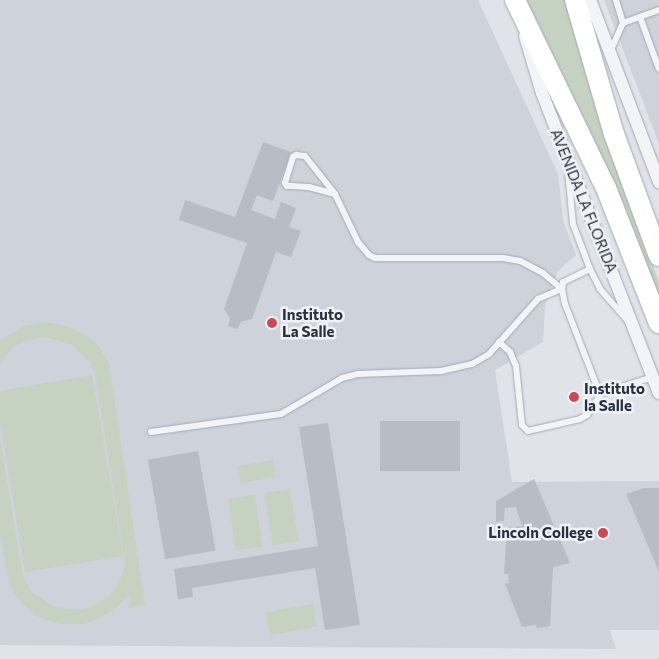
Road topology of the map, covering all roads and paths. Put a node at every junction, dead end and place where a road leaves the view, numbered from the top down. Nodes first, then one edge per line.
1 (575, 0) edge
2 (590, 0) edge
3 (616, 0) edge
4 (516, 4) edge
5 (659, 10) edge
6 (640, 17) junction
7 (623, 23) junction
8 (656, 51) edge
9 (610, 52) junction
10 (659, 69) edge
11 (566, 155) junction
12 (657, 175) edge
13 (336, 194) junction
14 (659, 256) edge
15 (590, 269) junction
16 (562, 289) junction
17 (659, 323) edge
18 (634, 328) junction
19 (499, 342) junction
20 (653, 377) junction
21 (602, 393) junction
22 (659, 393) edge
23 (151, 432) dead end

1 - 14 main road
2 - 9 street
3 - 7 lane
4 - 11 street, AVENIDA LA FLORIDA
4 - 17 main road, AVENIDA LA FLORIDA
5 - 6 lane
6 - 7 lane
6 - 8 lane
7 - 9 lane
8 - 10 lane
9 - 12 street
11 - 15 lane
11 - 18 street, AVENIDA LA FLORIDA
13 - 13 lane
13 - 16 lane
15 - 16 lane
15 - 18 lane
16 - 19 lane
16 - 21 lane
18 - 20 street, AVENIDA LA FLORIDA
19 - 21 lane
19 - 23 lane
20 - 21 lane
20 - 22 street, AVENIDA LA FLORIDA

